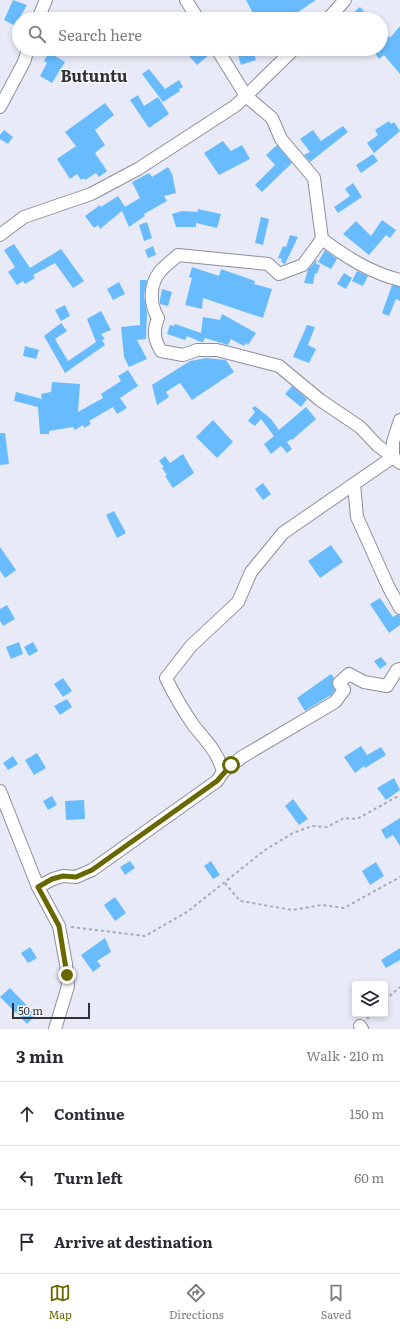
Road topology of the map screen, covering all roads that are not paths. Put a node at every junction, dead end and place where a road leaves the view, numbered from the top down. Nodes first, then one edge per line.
1 (46, 0) edge
2 (186, 0) edge
3 (345, 0) edge
4 (41, 12) edge
5 (194, 12) edge
6 (334, 12) edge
7 (26, 56) edge
8 (221, 56) edge
9 (287, 56) edge
10 (246, 96) junction
11 (0, 107) edge
12 (0, 235) edge
13 (322, 239) junction
14 (400, 280) edge
15 (400, 420) edge
16 (396, 460) edge
17 (354, 484) junction
18 (400, 608) edge
19 (400, 669) edge
20 (223, 772) junction
21 (0, 791) edge
22 (38, 887) junction
23 (55, 1029) edge

1 - 4 street
2 - 5 street
3 - 6 street
7 - 11 street
8 - 10 street
9 - 10 street
10 - 12 street
10 - 13 street
13 - 14 street
13 - 16 street
15 - 16 street
16 - 17 street
17 - 18 street
17 - 20 street
19 - 20 street
20 - 22 street
21 - 22 street
22 - 23 street

